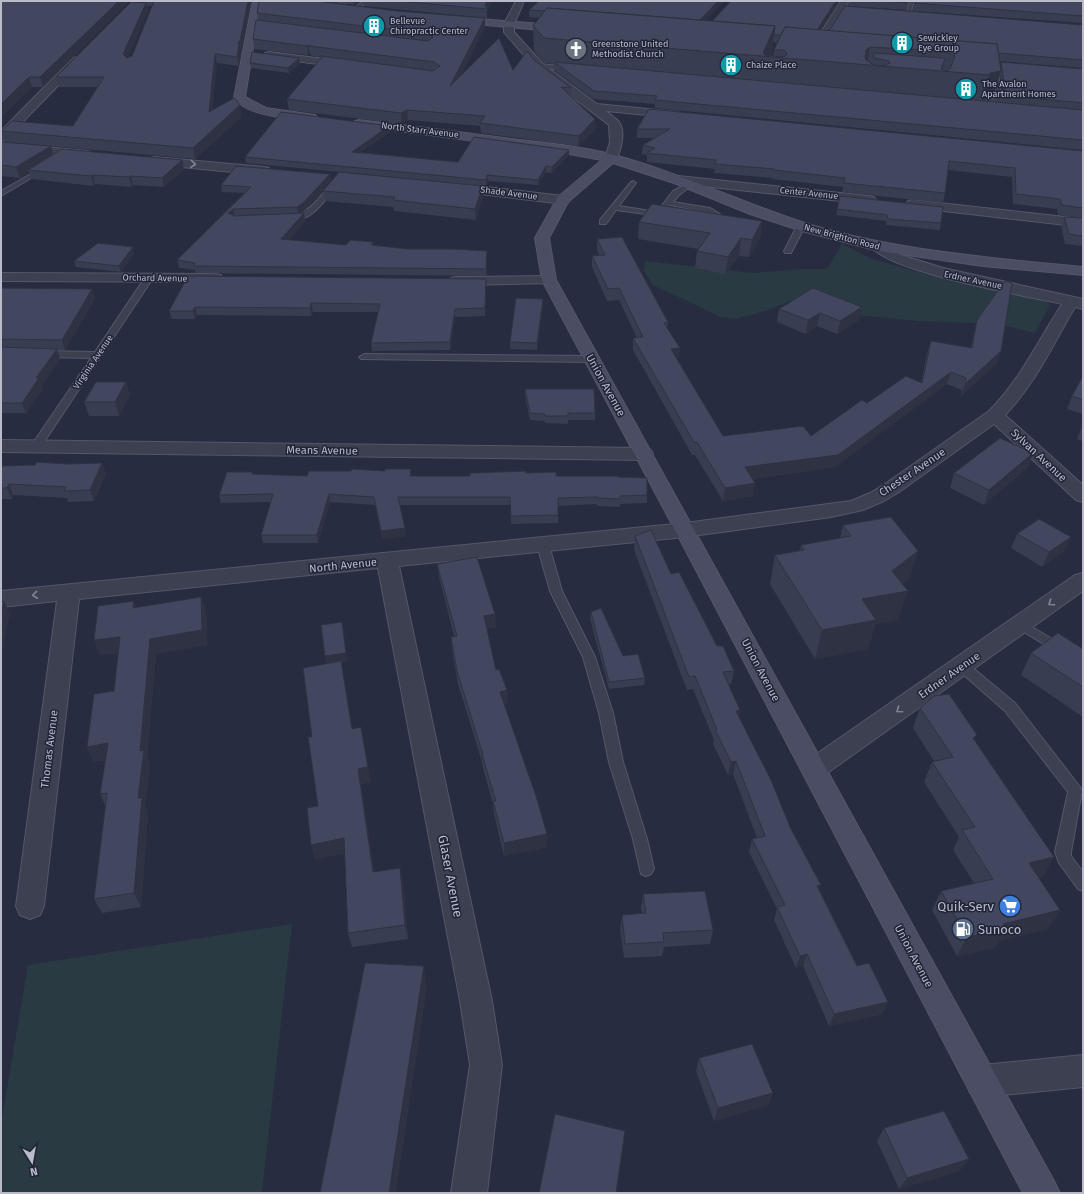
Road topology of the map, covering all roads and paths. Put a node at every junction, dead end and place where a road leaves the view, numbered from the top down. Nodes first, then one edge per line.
1 (262, 1) edge
2 (347, 1) edge
3 (367, 1) edge
4 (520, 1) edge
5 (912, 1) edge
6 (332, 7) joint
7 (844, 7) edge
8 (355, 9) junction
9 (370, 11) edge
10 (908, 15) edge
11 (447, 19) edge
12 (509, 24) junction
13 (573, 30) edge
14 (828, 50) edge
15 (246, 52) junction
16 (83, 54) edge
17 (994, 65) edge
18 (356, 66) edge
19 (539, 66) junction
20 (574, 69) edge
21 (594, 107) junction
22 (996, 107) edge
23 (688, 116) edge
24 (319, 118) edge
25 (351, 122) edge
26 (1, 138) edge
27 (1, 147) edge
28 (67, 153) junction
29 (99, 156) edge
30 (611, 158) junction
31 (138, 159) edge
32 (278, 172) edge
33 (324, 176) edge
34 (344, 178) joint
35 (684, 182) junction
36 (633, 183) dead end
37 (444, 186) edge
38 (1, 194) edge
39 (563, 200) junction
40 (883, 201) edge
41 (668, 203) junction
42 (898, 203) edge
43 (614, 208) junction
44 (659, 214) junction
45 (674, 216) edge
46 (278, 220) edge
47 (702, 221) edge
48 (603, 222) dead end
49 (1083, 223) edge
50 (801, 226) junction
51 (879, 248) junction
52 (788, 251) dead end
53 (1083, 272) edge
54 (1, 277) edge
55 (149, 278) junction
56 (229, 279) edge
57 (549, 280) junction
58 (445, 281) edge
59 (1077, 302) edge
60 (31, 354) edge
61 (97, 355) junction
62 (364, 357) dead end
63 (592, 360) junction
64 (994, 415) junction
65 (1, 446) edge
66 (36, 446) junction
67 (644, 454) junction
68 (1083, 496) edge
69 (685, 530) junction
70 (543, 545) junction
71 (387, 560) junction
72 (1083, 580) edge
73 (69, 592) junction
74 (1, 599) edge
75 (1020, 624) junction
76 (1083, 663) edge
77 (962, 666) junction
78 (814, 769) junction
79 (646, 869) dead end
80 (1083, 884) edge
81 (30, 906) dead end
82 (1083, 1071) edge
83 (982, 1081) junction
84 (469, 1193) edge
85 (1042, 1193) edge

1 - 15 street
2 - 6 lane
3 - 8 lane
4 - 12 street
5 - 10 lane
6 - 8 street
7 - 14 street
8 - 9 street
11 - 12 street
12 - 13 street
12 - 19 street
15 - 18 street
15 - 24 street
16 - 26 street
17 - 22 lane
19 - 20 lane
19 - 21 street
21 - 23 street
21 - 30 street
25 - 30 street, North Starr Avenue
27 - 28 street
28 - 29 street
28 - 38 lane
30 - 35 street, New Brighton Road
30 - 39 street, Union Avenue
31 -> 32 street
33 - 34 street
34 - 46 lane
35 - 40 street, Center Avenue
35 - 41 lane
35 - 50 street, New Brighton Road
36 - 43 lane
37 - 39 street, Shade Avenue
39 - 57 street, Union Avenue
41 - 44 lane
41 - 47 lane
42 - 49 street
43 - 44 lane
43 - 48 lane
44 - 45 lane
50 - 51 street, New Brighton Road
50 - 52 lane
51 - 53 street, New Brighton Road
51 - 59 street, Erdner Avenue
54 - 55 street, Orchard Avenue
55 - 56 street, Orchard Avenue
55 - 61 lane, Virginia Avenue
57 - 58 street
57 - 63 street, Union Avenue
59 - 64 street, Chester Avenue
60 - 61 lane
61 - 66 lane, Virginia Avenue
62 - 63 lane
63 - 67 street, Union Avenue
64 - 68 street, Sylvan Avenue
64 - 69 street, Chester Avenue
65 - 66 street, Means Avenue
66 - 67 street, Means Avenue
67 - 69 street, Union Avenue
69 - 70 street, North Avenue
69 - 78 street, Union Avenue
70 - 71 street, North Avenue
70 - 79 lane
71 - 73 street, North Avenue
71 - 84 street, Glaser Avenue
72 -> 75 street, Erdner Avenue
73 -> 74 street, North Avenue
73 - 81 street, Thomas Avenue
75 - 76 lane
75 - 77 street, Erdner Avenue
77 -> 78 street, Erdner Avenue
77 - 80 lane
78 - 83 street, Union Avenue
82 - 83 street
83 - 85 street, Union Avenue

